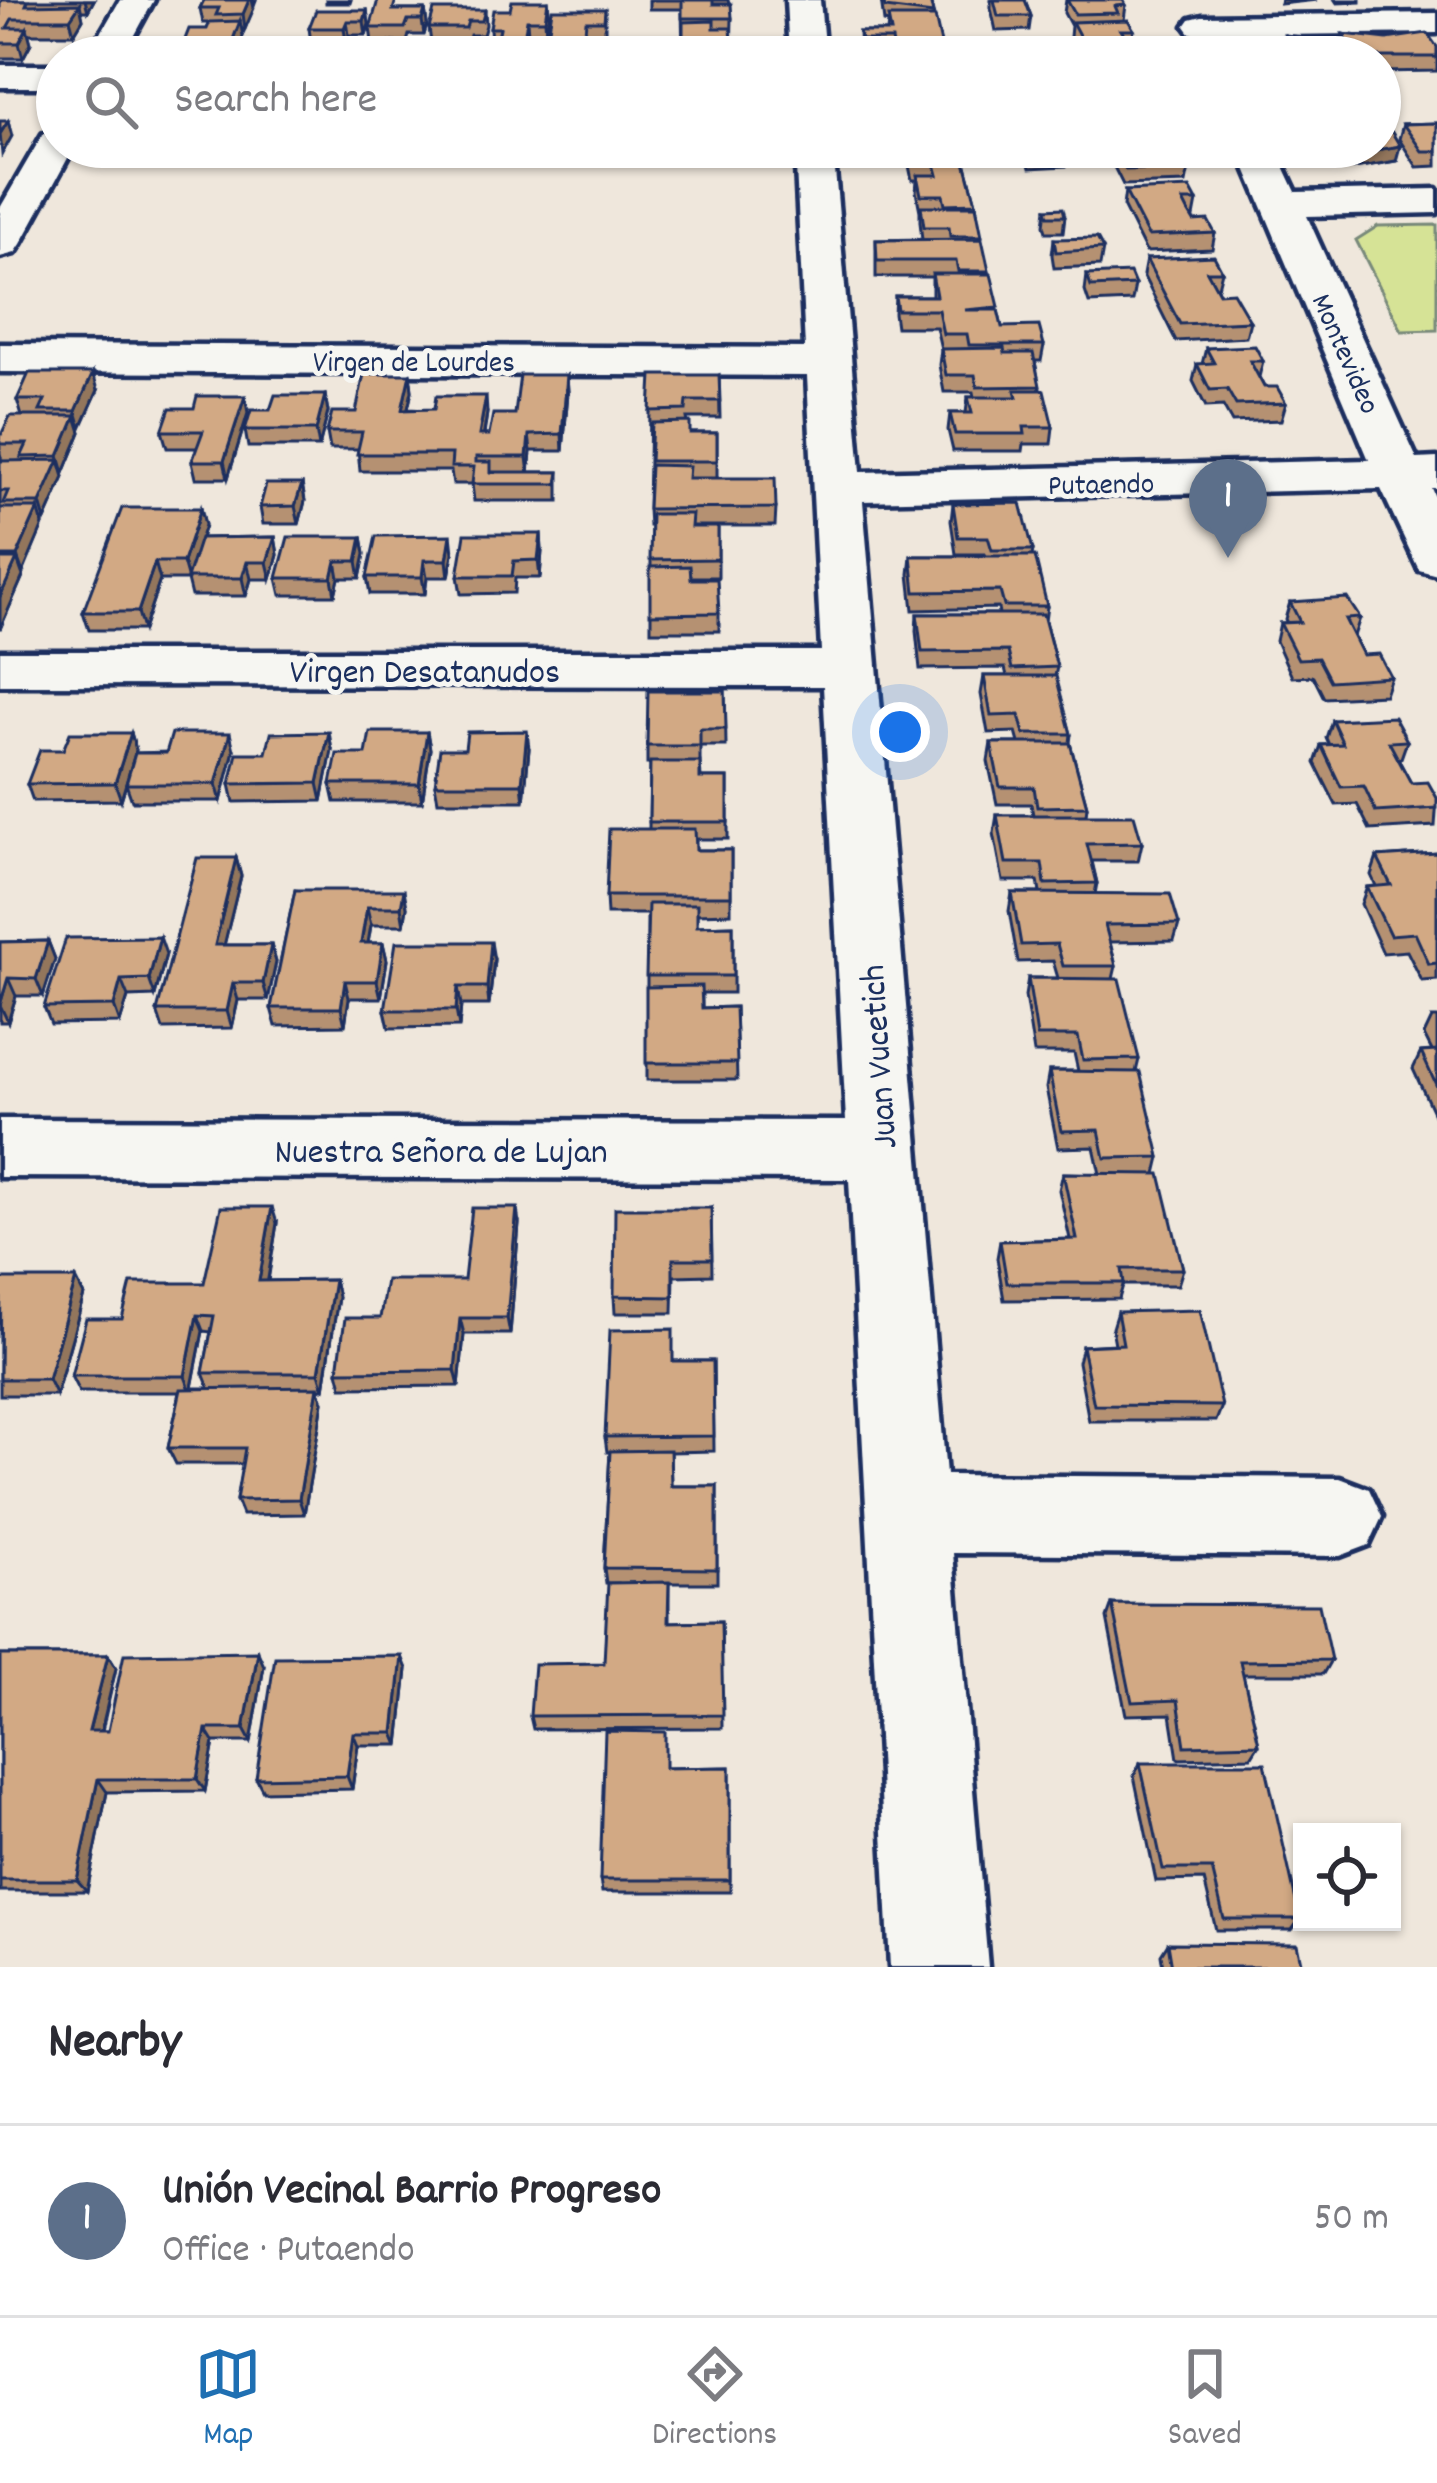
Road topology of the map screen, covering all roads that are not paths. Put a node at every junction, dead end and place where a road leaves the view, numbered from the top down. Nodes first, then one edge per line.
1 (137, 0) edge
2 (803, 0) edge
3 (1437, 23) edge
4 (1202, 28) edge
5 (117, 36) edge
6 (806, 36) edge
7 (0, 76) edge
8 (36, 76) edge
9 (42, 168) edge
10 (815, 168) edge
11 (1265, 168) edge
12 (1437, 201) edge
13 (1281, 204) junction
14 (0, 244) edge
15 (0, 358) edge
16 (829, 362) junction
17 (1419, 473) edge
18 (838, 487) junction
19 (1437, 559) edge
20 (0, 668) edge
21 (850, 670) junction
22 (0, 1148) edge
23 (883, 1150) junction
24 (908, 1514) junction
25 (1340, 1517) dead end
26 (939, 1967) edge

1 - 5 street
2 - 6 street
3 - 4 street
7 - 8 street
9 - 14 street
10 - 16 street, Juan Vucetich
11 - 13 street, Montevideo
12 - 13 street
13 - 17 street, Montevideo
15 - 16 street, Virgen de Lourdes
16 - 18 street, Juan Vucetich
17 - 18 street, Putaendo
17 - 19 street, Montevideo
18 - 21 street, Juan Vucetich
20 - 21 street, Virgen Desatanudos
21 - 23 street, Juan Vucetich
22 - 23 street, Nuestra Señora de Lujan
23 - 24 street, Juan Vucetich
24 - 25 street
24 - 26 street, Juan Vucetich

